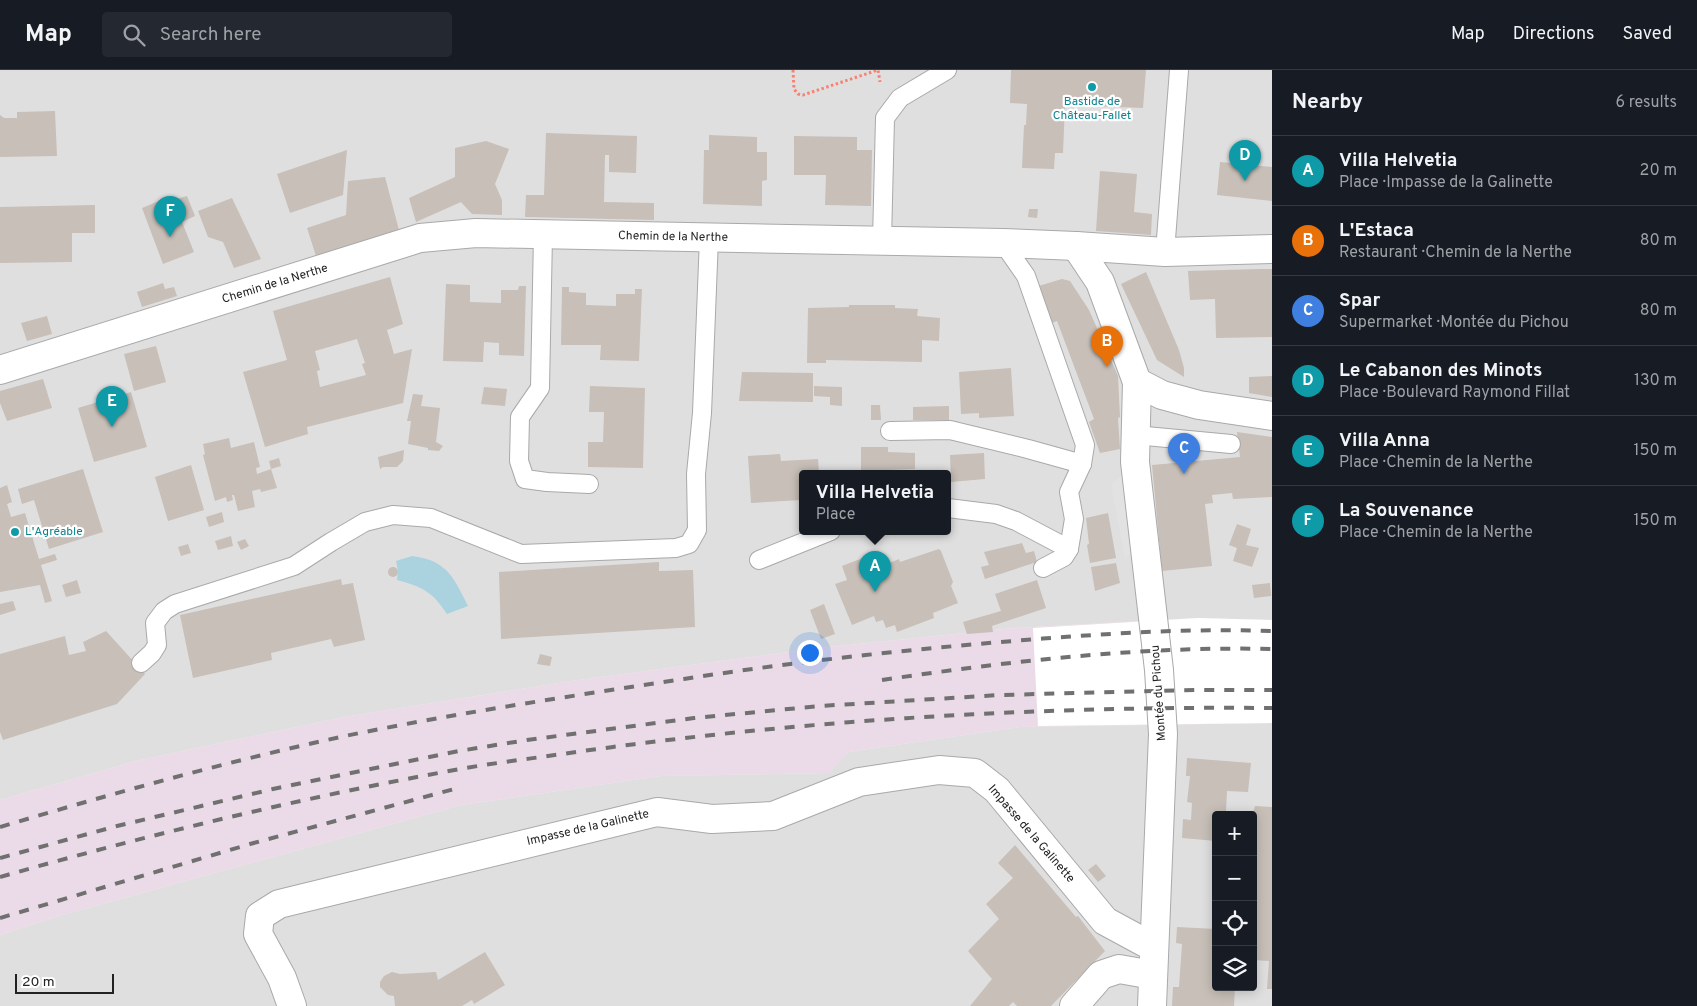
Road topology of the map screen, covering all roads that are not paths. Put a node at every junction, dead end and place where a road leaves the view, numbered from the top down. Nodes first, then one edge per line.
1 (947, 70) edge
2 (1178, 70) edge
3 (543, 235) junction
4 (709, 238) junction
5 (882, 241) junction
6 (1003, 243) junction
7 (1076, 246) junction
8 (1272, 249) edge
9 (1165, 252) junction
10 (0, 370) edge
11 (1137, 382) junction
12 (1272, 416) edge
13 (890, 430) dead end
14 (1135, 435) junction
15 (1231, 444) dead end
16 (1082, 464) junction
17 (589, 484) dead end
18 (951, 508) edge
19 (821, 535) edge
20 (1069, 548) junction
21 (759, 560) dead end
22 (1043, 568) dead end
23 (141, 663) dead end
24 (1153, 948) junction
25 (1153, 975) junction
26 (292, 1006) edge
27 (1074, 1006) edge
28 (1152, 1006) edge

1 - 5 lane
2 - 9 lane
3 - 4 street, Chemin de la Nerthe
3 - 10 street, Chemin de la Nerthe
3 - 17 lane
4 - 5 street, Chemin de la Nerthe
4 - 23 lane
5 - 6 street, Chemin de la Nerthe
6 - 7 street, Chemin de la Nerthe
6 - 16 lane
7 - 9 street, Chemin de la Nerthe
7 - 11 street
8 - 9 street, Chemin de la Nerthe
11 - 12 street
11 - 14 street, Montée du Pichou
13 - 16 lane
14 - 15 lane
14 - 24 street, Montée du Pichou
16 - 20 lane
18 - 20 lane
19 - 21 lane
20 - 22 lane
24 - 25 street, Montée du Pichou
24 - 26 street, Impasse de la Galinette
25 - 27 street
25 - 28 street, Montée du Pichou

